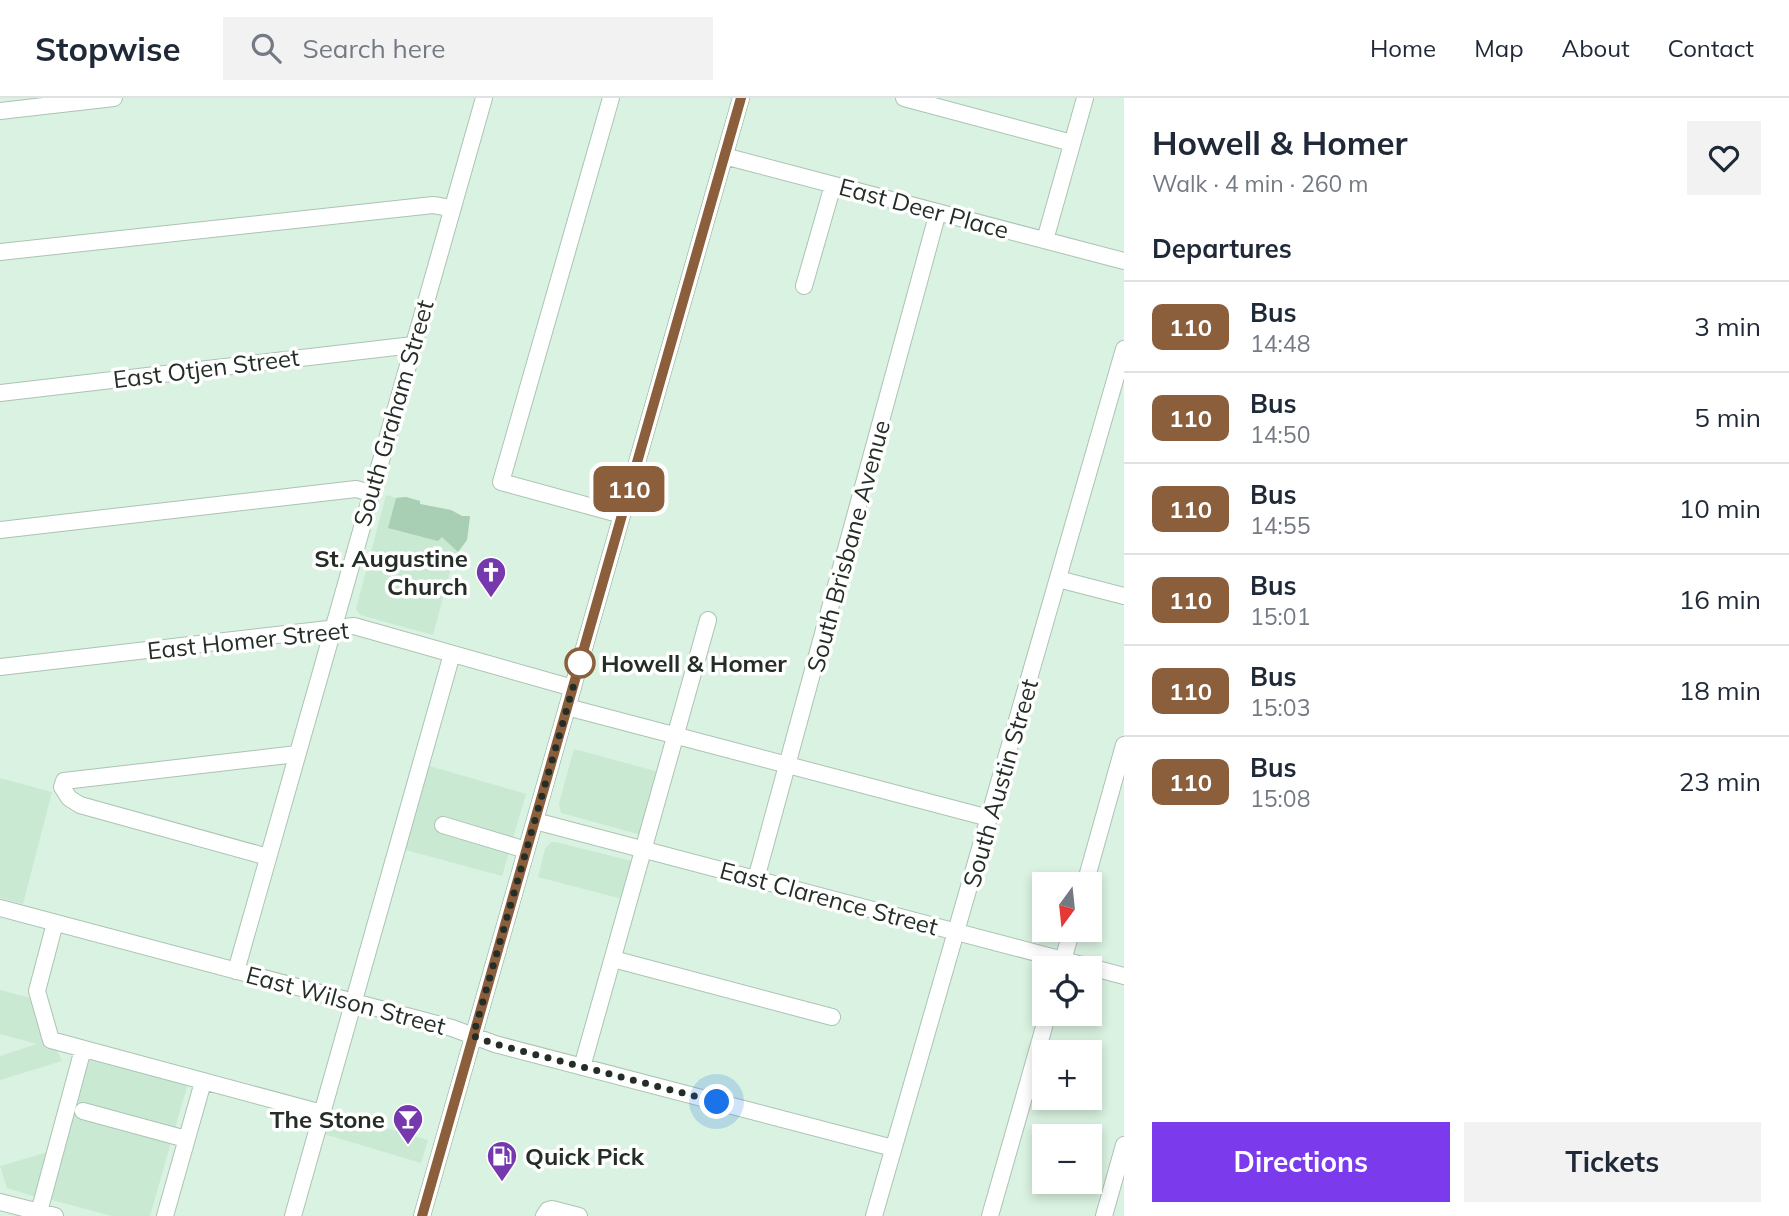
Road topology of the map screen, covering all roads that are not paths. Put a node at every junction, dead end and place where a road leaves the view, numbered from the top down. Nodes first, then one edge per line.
1 (114, 98) edge
2 (484, 98) edge
3 (611, 98) edge
4 (741, 98) edge
5 (904, 98) edge
6 (1085, 98) edge
7 (0, 111) edge
8 (1072, 143) junction
9 (724, 156) junction
10 (833, 185) junction
11 (451, 208) junction
12 (939, 212) junction
13 (1045, 240) junction
14 (0, 252) edge
15 (1124, 261) edge
16 (804, 286) dead end
17 (412, 345) junction
18 (1124, 349) edge
19 (0, 393) edge
20 (370, 493) junction
21 (622, 516) junction
22 (0, 530) edge
23 (1058, 579) junction
24 (1124, 596) edge
25 (708, 620) dead end
26 (333, 629) junction
27 (452, 654) junction
28 (0, 667) edge
29 (573, 688) junction
30 (567, 707) junction
31 (676, 736) junction
32 (1124, 745) edge
33 (298, 754) junction
34 (788, 766) junction
35 (989, 818) junction
36 (535, 821) junction
37 (443, 825) dead end
38 (526, 850) junction
39 (645, 850) junction
40 (268, 857) junction
41 (1088, 872) edge
42 (756, 879) junction
43 (0, 908) edge
44 (55, 923) junction
45 (957, 932) junction
46 (1036, 956) edge
47 (614, 959) junction
48 (236, 971) junction
49 (1102, 972) edge
50 (1124, 976) edge
51 (354, 1002) junction
52 (832, 1017) dead end
53 (1044, 1026) edge
54 (473, 1036) junction
55 (83, 1049) junction
56 (582, 1067) junction
57 (203, 1082) junction
58 (83, 1111) dead end
59 (321, 1113) junction
60 (186, 1139) junction
61 (1124, 1145) edge
62 (894, 1148) junction
63 (0, 1202) edge
64 (39, 1212) junction
65 (55, 1216) edge
66 (164, 1216) edge
67 (293, 1216) edge
68 (422, 1216) edge
69 (544, 1216) edge
70 (579, 1216) edge
71 (874, 1216) edge
72 (990, 1216) edge
73 (1104, 1216) edge

1 - 7 street
2 - 11 street, South Graham Street
3 - 21 street
4 - 9 street
5 - 8 street
6 - 8 street
8 - 13 street
9 - 10 street, East Deer Place
9 - 21 street
10 - 12 street, East Deer Place
10 - 16 street
11 - 14 street
11 - 17 street, South Graham Street
12 - 13 street, East Deer Place
12 - 34 street, South Brisbane Avenue
13 - 15 street, East Deer Place
17 - 19 street, East Otjen Street
17 - 20 street, South Graham Street
18 - 23 street, South Austin Street
20 - 22 street
20 - 26 street, South Graham Street
21 - 29 street
23 - 24 street
23 - 35 street, South Austin Street
25 - 31 street
26 - 27 street, East Homer Street
26 - 28 street, East Homer Street
26 - 33 street, South Graham Street
27 - 29 street, East Homer Street
27 - 51 street
29 - 30 street
30 - 31 street
30 - 36 street
31 - 34 street
31 - 39 street
32 - 41 street
33 - 40 street, South Graham Street
33 - 40 street
34 - 35 street
34 - 42 street, South Brisbane Avenue
35 - 45 street, South Austin Street
36 - 38 street
36 - 39 street, East Clarence Street
37 - 38 street
38 - 54 street
39 - 42 street, East Clarence Street
39 - 47 street
40 - 48 street, South Graham Street
42 - 45 street, East Clarence Street
43 - 44 street, East Wilson Street
44 - 48 street, East Wilson Street
44 - 55 street
45 - 46 street, East Clarence Street
45 - 62 street, South Austin Street
47 - 52 street
47 - 56 street
48 - 51 street, East Wilson Street
49 - 50 street, East Clarence Street
51 - 54 street, East Wilson Street
51 - 59 street
53 - 72 street
54 - 56 street, East Wilson Street
54 - 68 street
55 - 57 street
55 - 64 street
56 - 62 street, East Wilson Street
57 - 59 street
57 - 60 street
58 - 60 street
59 - 67 street
60 - 66 street
61 - 73 street
62 - 71 street, South Austin Street
63 - 64 street
64 - 65 street
69 - 70 street

